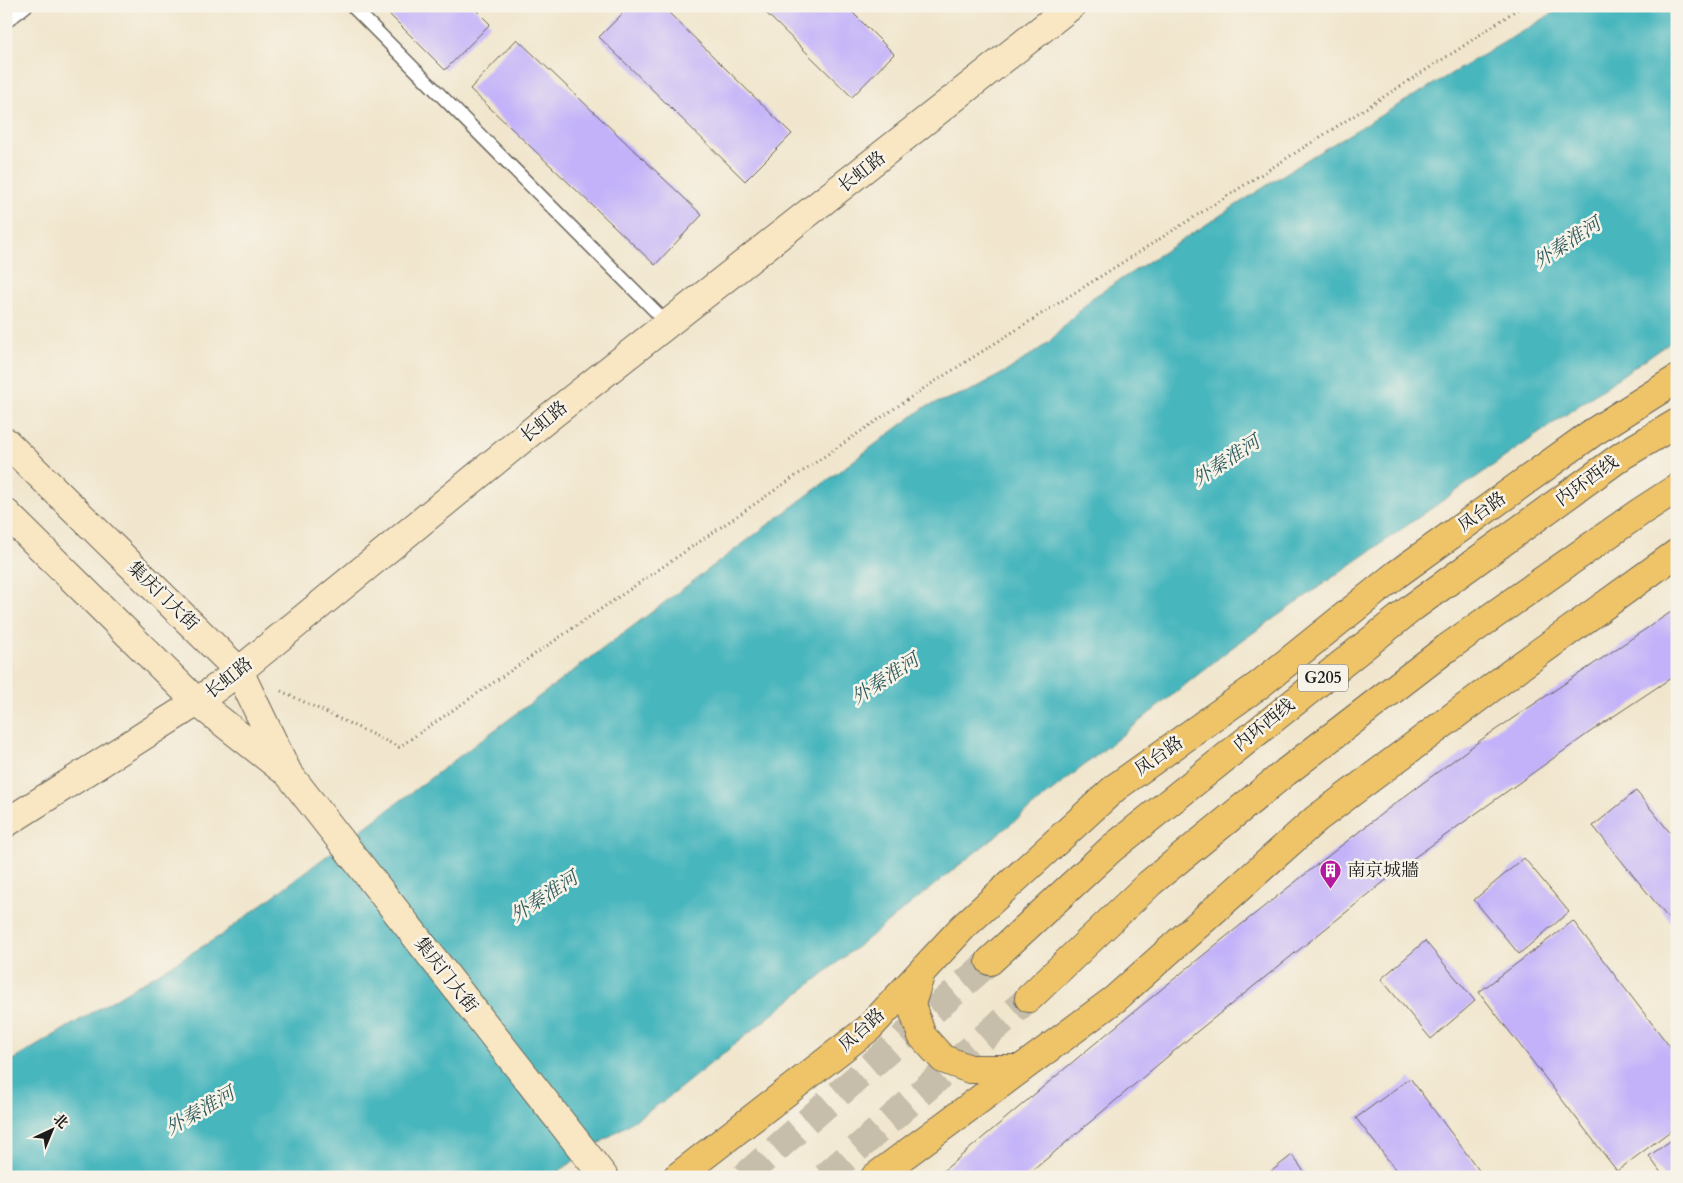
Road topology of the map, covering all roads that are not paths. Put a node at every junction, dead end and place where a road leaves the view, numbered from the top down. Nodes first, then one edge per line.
1 (26, 6) edge
2 (352, 6) edge
3 (1071, 6) edge
4 (6, 22) edge
5 (668, 324) junction
6 (1677, 379) edge
7 (1677, 423) edge
8 (6, 442) edge
9 (1677, 488) edge
10 (6, 513) edge
11 (1677, 553) edge
12 (239, 671) junction
13 (197, 702) junction
14 (295, 783) junction
15 (6, 823) edge
16 (990, 961) tunnel mouth
17 (921, 972) junction
18 (1029, 998) tunnel mouth
19 (1020, 1069) junction
20 (599, 1170) edge
21 (678, 1177) edge
22 (875, 1177) edge

1 - 4 lane
2 - 5 lane
3 - 5 main road, 长虹路
5 - 12 main road, 长虹路
6 - 17 main road, 凤台路
7 - 16 main road, 内环西线 / G205
8 - 12 main road, 集庆门大街
9 - 18 main road, G205
10 - 13 main road, 集庆门大街
11 - 19 main road
12 - 13 main road, 长虹路
12 - 14 main road, 集庆门大街
13 - 14 main road, 集庆门大街
13 - 15 main road, 长虹路
14 - 20 main road, 集庆门大街
17 - 19 main road
17 - 21 main road, 凤台路
19 - 22 main road

